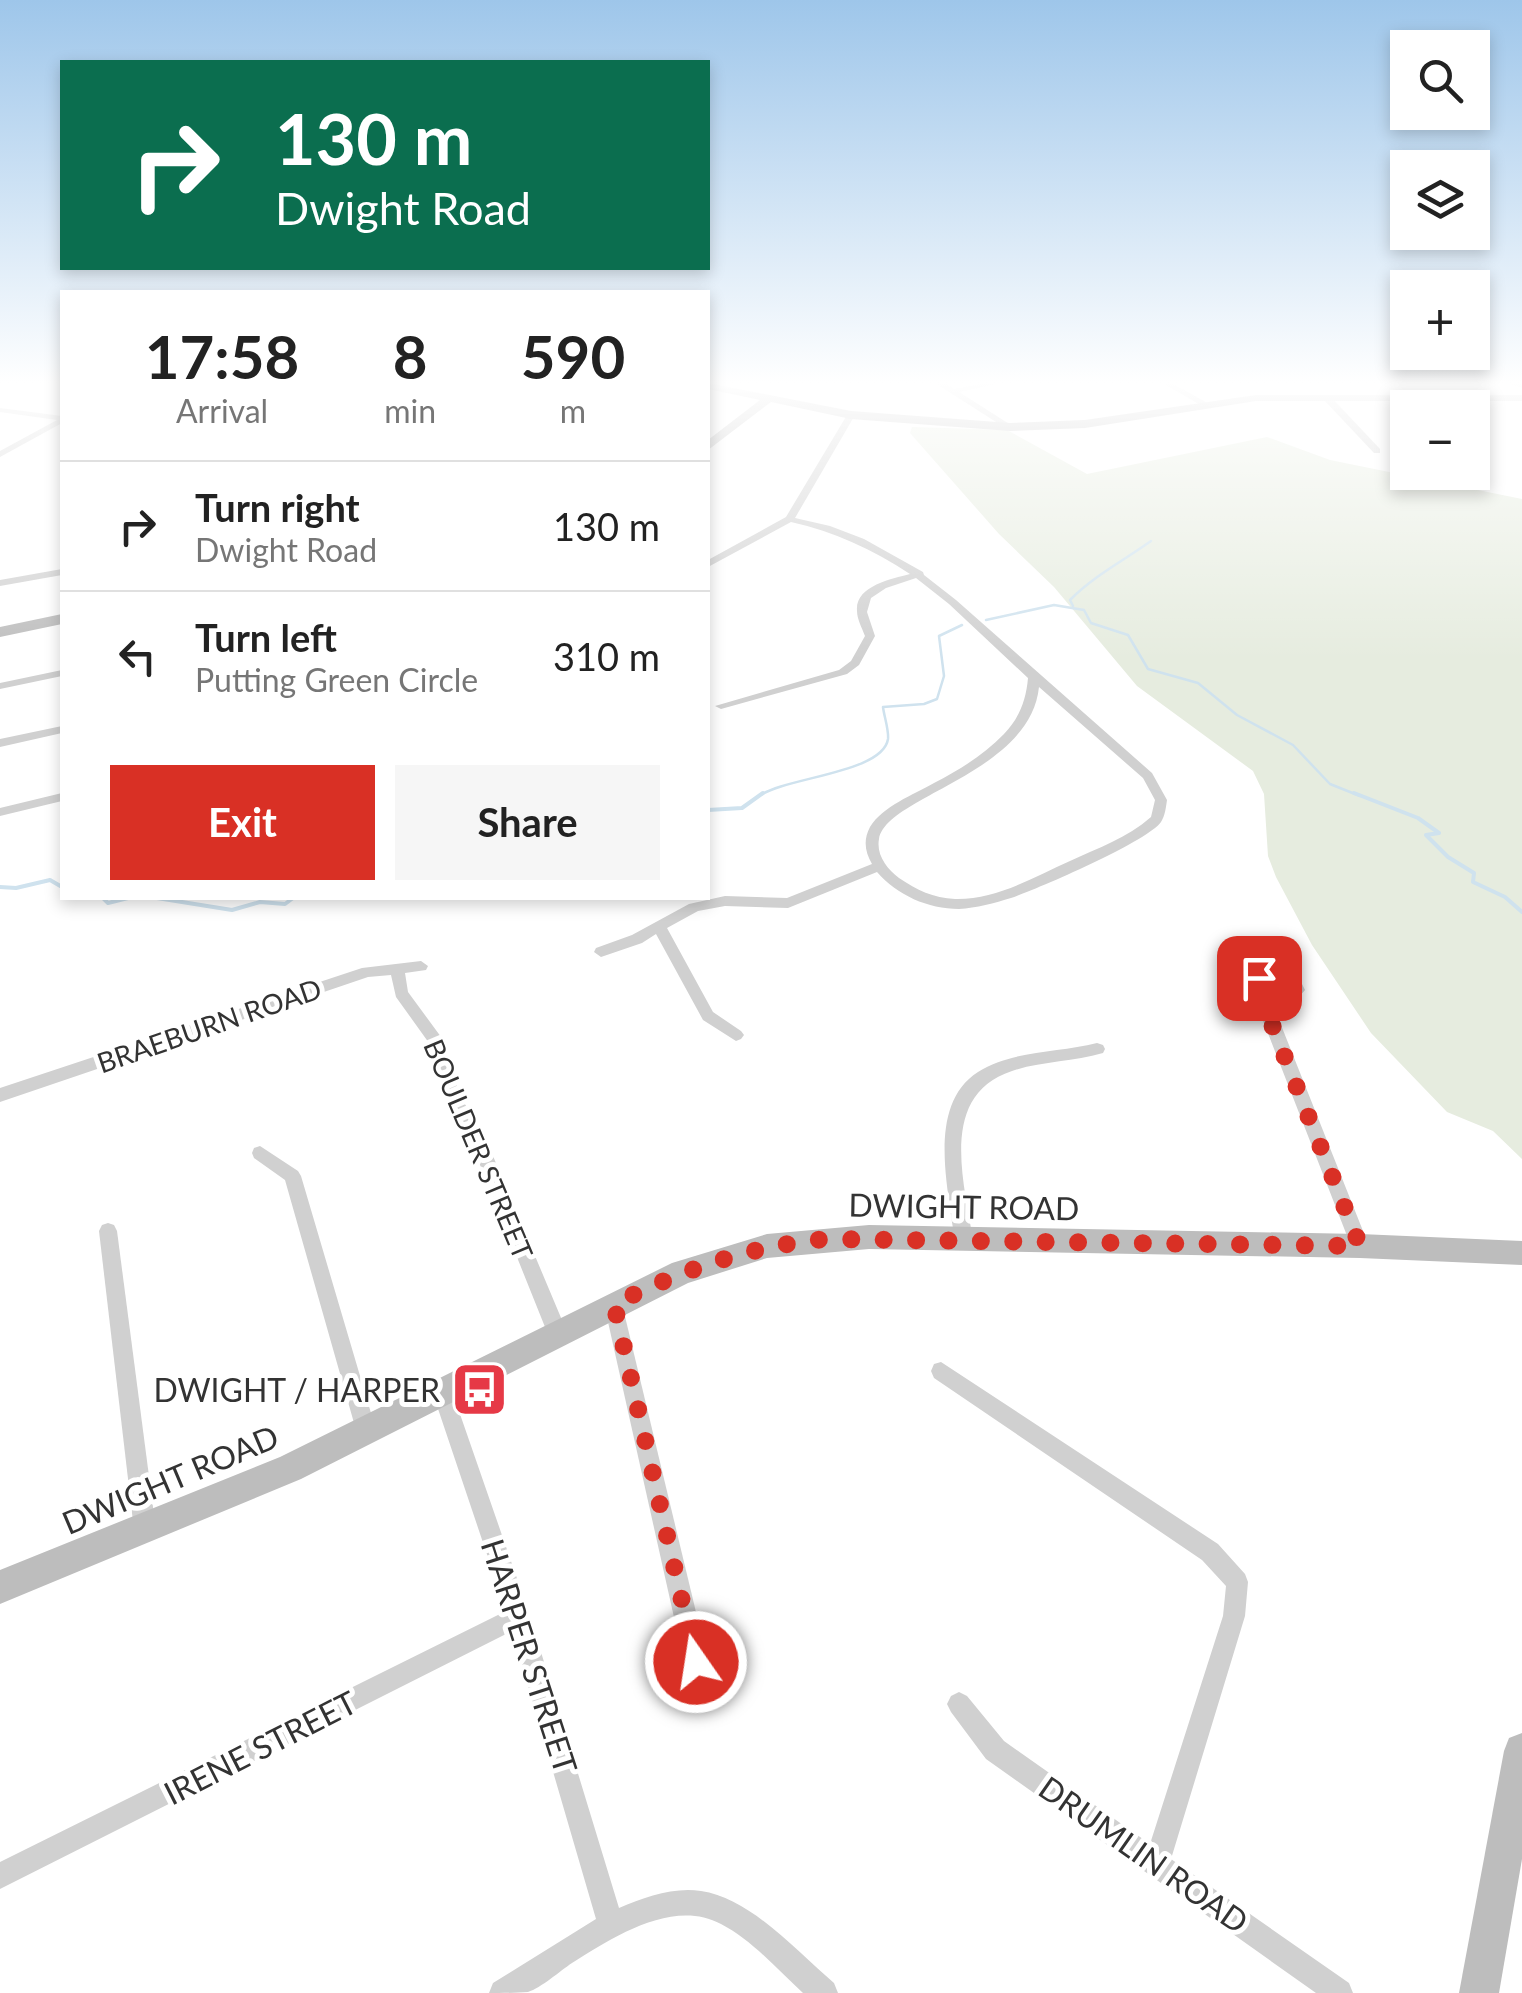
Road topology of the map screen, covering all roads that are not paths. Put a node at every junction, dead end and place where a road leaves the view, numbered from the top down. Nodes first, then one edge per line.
1 (816, 474) edge
2 (790, 519) junction
3 (710, 563) edge
4 (60, 572) edge
5 (920, 574) junction
6 (0, 584) edge
7 (60, 619) edge
8 (0, 632) edge
9 (60, 673) edge
10 (1034, 677) junction
11 (0, 686) edge
12 (721, 706) dead end
13 (60, 730) edge
14 (0, 743) edge
15 (60, 797) edge
16 (0, 812) edge
17 (880, 866) junction
18 (659, 926) junction
19 (601, 952) dead end
20 (421, 966) dead end
21 (397, 969) junction
22 (1271, 1019) dead end
23 (736, 1035) dead end
24 (1097, 1049) dead end
25 (0, 1096) edge
26 (260, 1152) dead end
27 (108, 1232) dead end
28 (964, 1240) junction
29 (1360, 1246) junction
30 (1521, 1254) edge
31 (614, 1304) junction
32 (557, 1332) junction
33 (942, 1371) dead end
34 (442, 1391) junction
35 (366, 1430) junction
36 (145, 1530) junction
37 (0, 1587) edge
38 (518, 1616) junction
39 (696, 1662) dead end
40 (960, 1704) dead end
41 (1522, 1751) edge
42 (1157, 1862) junction
43 (0, 1876) edge
44 (610, 1923) junction
45 (503, 1993) edge
46 (824, 1993) edge
47 (1339, 1993) edge
48 (1479, 1993) edge

1 - 2 street
2 - 3 street
2 - 5 street
4 - 6 street
5 - 10 street
5 - 12 street
7 - 8 street
9 - 11 street
10 - 17 street
10 - 17 street
13 - 14 street
15 - 16 street
17 - 18 street
18 - 19 street
18 - 23 street
20 - 21 street, BRAEBURN ROAD
21 - 25 street, BRAEBURN ROAD
21 - 32 street, BOULDER STREET
22 - 29 street
24 - 28 street
26 - 35 street
27 - 36 street
28 - 29 street, DWIGHT ROAD
28 - 31 street, DWIGHT ROAD
29 - 30 street, DWIGHT ROAD
31 - 32 street, DWIGHT ROAD
31 - 39 street
32 - 34 street, DWIGHT ROAD
33 - 42 street
34 - 35 street, DWIGHT ROAD
34 - 38 street, HARPER STREET
35 - 36 street, DWIGHT ROAD
36 - 37 street, DWIGHT ROAD
38 - 43 street, IRENE STREET
38 - 44 street, HARPER STREET
40 - 42 street, DRUMLIN ROAD
41 - 48 street
42 - 47 street, DRUMLIN ROAD
44 - 45 street
44 - 46 street

